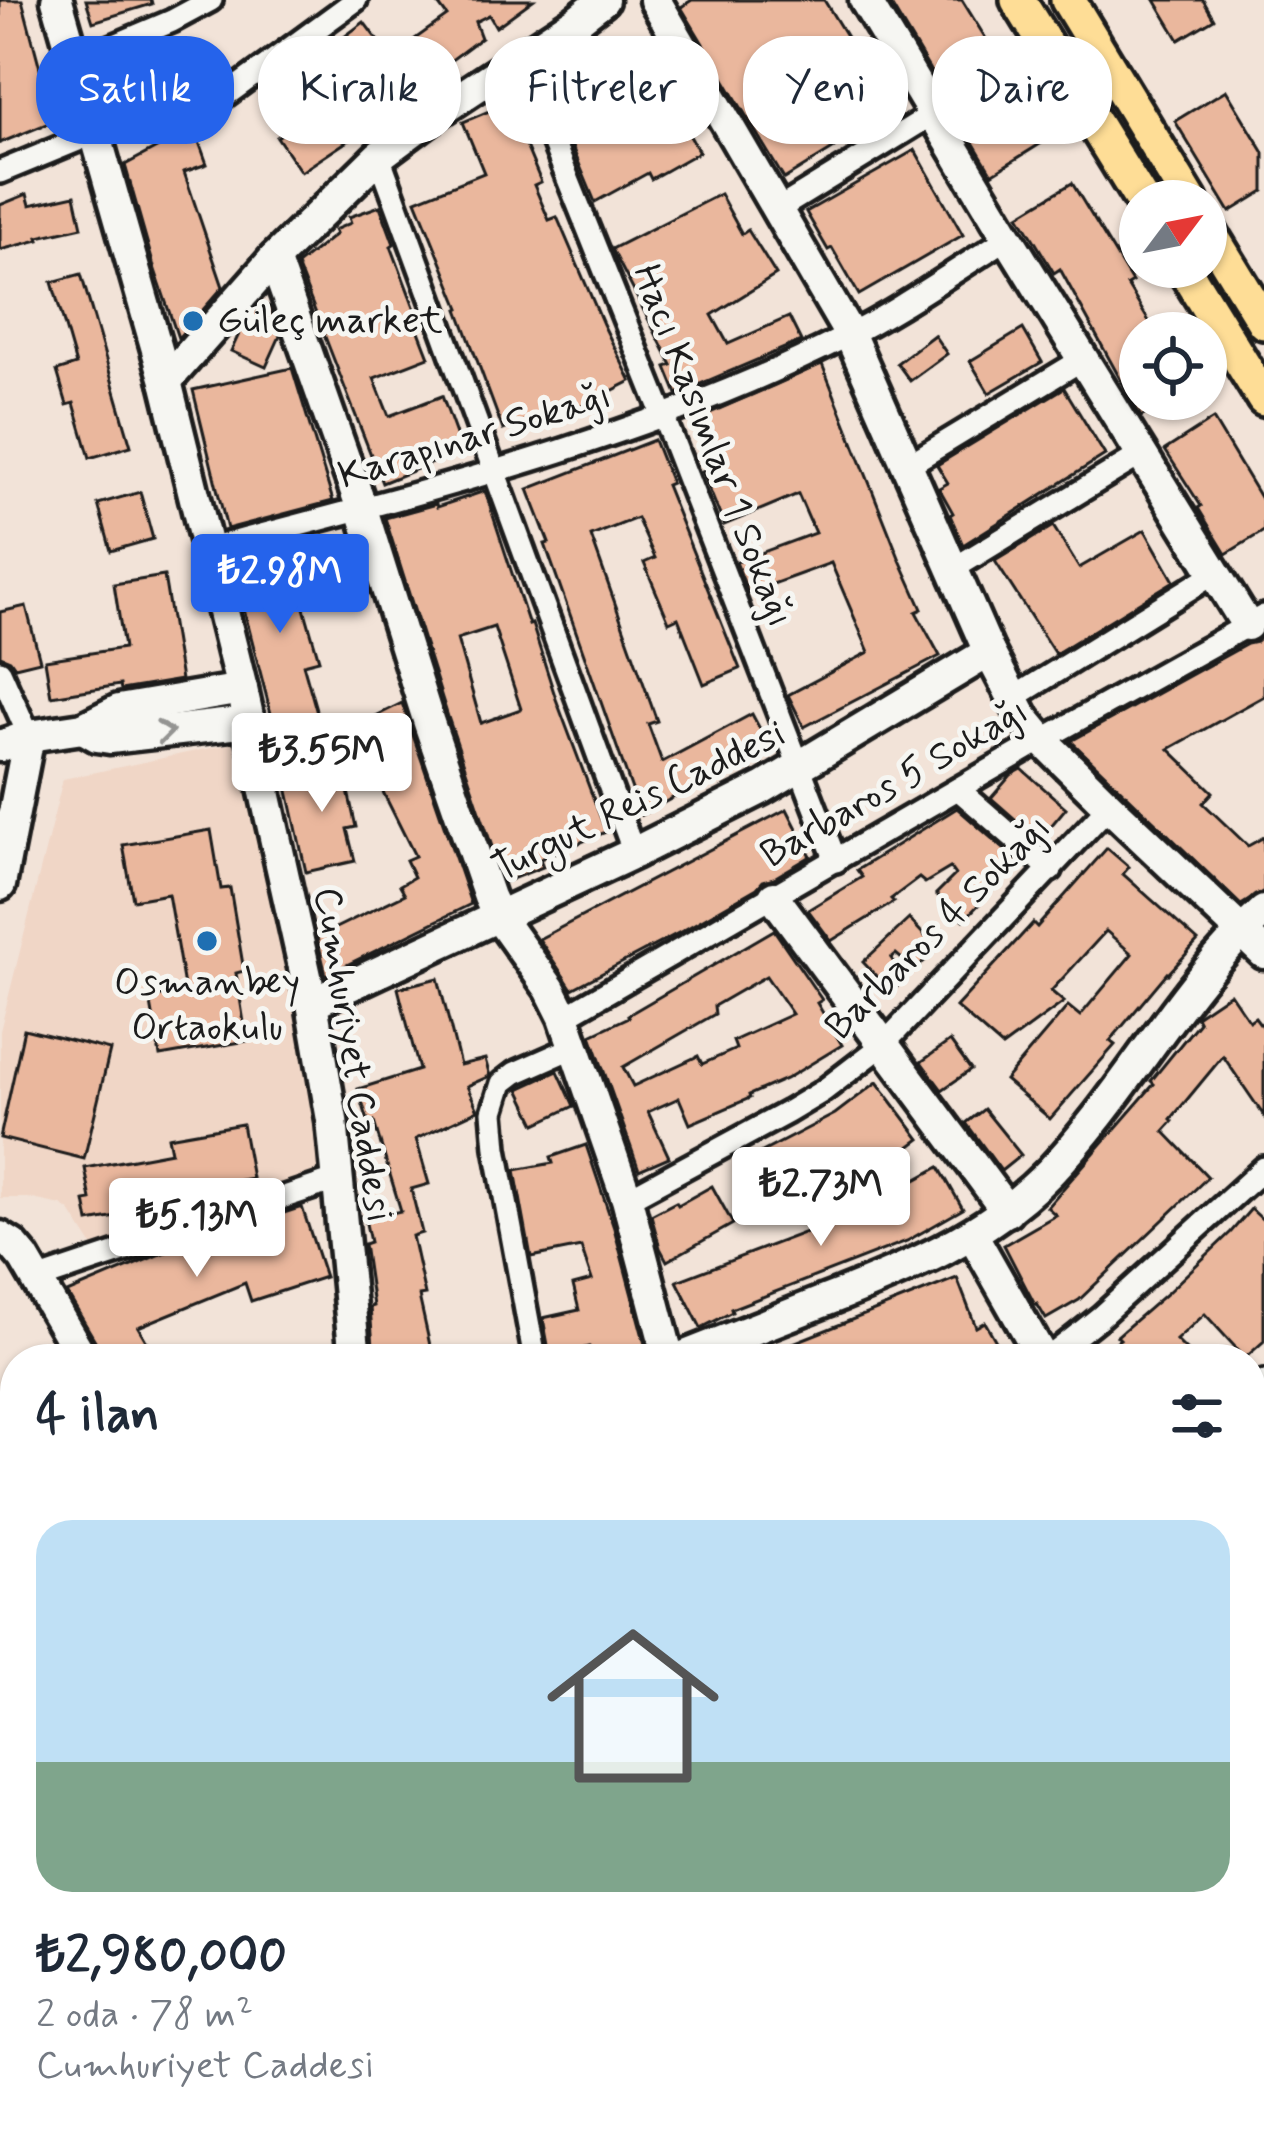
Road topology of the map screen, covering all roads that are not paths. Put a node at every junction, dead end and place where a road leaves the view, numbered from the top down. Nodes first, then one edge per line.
1 (57, 0) edge
2 (211, 0) edge
3 (356, 0) edge
4 (603, 0) edge
5 (655, 0) edge
6 (865, 0) edge
7 (1018, 0) edge
8 (1068, 0) edge
9 (67, 36) edge
10 (137, 36) edge
11 (552, 36) edge
12 (485, 80) edge
13 (234, 89) edge
14 (932, 111) edge
15 (932, 115) edge
16 (70, 144) edge
17 (98, 144) edge
18 (554, 144) edge
19 (952, 144) edge
20 (379, 156) junction
21 (0, 172) edge
22 (1129, 180) edge
23 (1177, 180) edge
24 (778, 210) junction
25 (1008, 238) junction
26 (274, 259) junction
27 (1227, 261) edge
28 (1196, 288) edge
29 (1264, 322) edge
30 (850, 335) junction
31 (1083, 359) junction
32 (166, 381) junction
33 (1264, 399) edge
34 (664, 418) junction
35 (1142, 454) junction
36 (908, 465) junction
37 (497, 472) junction
38 (362, 509) junction
39 (208, 550) junction
40 (953, 569) junction
41 (1216, 573) junction
42 (1256, 620) edge
43 (989, 652) junction
44 (0, 671) edge
45 (242, 689) junction
46 (1013, 698) junction
47 (249, 722) junction
48 (83, 728) junction
49 (1042, 740) junction
50 (14, 741) edge
51 (799, 768) junction
52 (958, 789) junction
53 (1109, 806) junction
54 (634, 853) junction
55 (836, 861) junction
56 (1051, 870) junction
57 (0, 885) edge
58 (773, 897) junction
59 (498, 916) junction
60 (1257, 931) edge
61 (312, 1003) junction
62 (564, 1017) junction
63 (884, 1045) junction
64 (574, 1048) junction
65 (1264, 1168) edge
66 (338, 1179) junction
67 (627, 1199) junction
68 (1006, 1211) junction
69 (972, 1234) junction
70 (0, 1237) edge
71 (37, 1280) junction
72 (74, 1344) edge
73 (354, 1344) edge
74 (532, 1344) edge
75 (670, 1344) edge
76 (713, 1344) edge
77 (1036, 1344) edge
78 (1065, 1344) edge

1 - 9 street, Cumhuriyet Caddesi
2 - 10 street
3 - 13 street
4 - 11 street
5 - 24 street
6 - 14 street
7 - 22 main road
8 - 23 main road
12 - 20 street
15 - 24 street
16 - 21 street
17 - 32 street, Cumhuriyet Caddesi
18 - 34 street, Hacı Kasımlar 1 Sokağı
19 - 25 street
20 - 26 street
20 - 37 street
24 - 30 street
25 - 30 street, Karapınar Sokağı
25 - 31 street
26 - 32 street
26 - 38 street
27 - 29 main road
28 - 33 main road
30 - 34 street, Karapınar Sokağı
30 - 36 street
31 - 35 street
31 - 36 street
32 - 39 street, Cumhuriyet Caddesi
34 - 37 street, Karapınar Sokağı
34 - 51 street, Hacı Kasımlar 1 Sokağı
35 - 40 street
35 - 41 street
36 - 40 street
37 - 38 street, Karapınar Sokağı
37 - 54 street
38 - 39 street, Karapınar Sokağı
38 - 59 street
39 - 45 street, Cumhuriyet Caddesi
40 - 43 street
41 - 42 street
41 - 46 street
42 - 49 street, Barbaros 5 Sokağı
43 - 46 street
43 - 51 street, Turgut Reis Caddesi
44 - 50 street
45 - 47 street, Cumhuriyet Caddesi
45 - 48 street
46 - 49 street
48 -> 47 street
47 - 61 street, Cumhuriyet Caddesi
48 - 50 street
49 - 52 street, Barbaros 5 Sokağı
49 - 53 street
50 - 57 street
51 - 54 street, Turgut Reis Caddesi
51 - 55 street, Hacı Kasımlar 1 Sokağı
52 - 55 street, Barbaros 5 Sokağı
52 - 56 street
53 - 56 street, Barbaros 4 Sokağı
53 - 60 street
54 - 59 street, Turgut Reis Caddesi
55 - 58 street, Barbaros 5 Sokağı
56 - 63 street, Barbaros 4 Sokağı
58 - 62 street, Barbaros 5 Sokağı
58 - 63 street
59 - 61 street, Turgut Reis Caddesi
59 - 62 street
60 - 68 street
61 - 66 street, Cumhuriyet Caddesi
62 - 64 street
63 - 67 street, Barbaros 4 Sokağı
63 - 68 street
64 - 67 street
64 - 74 street
65 - 78 street
66 - 71 street
66 - 73 street, Cumhuriyet Caddesi
67 - 75 street
68 - 69 street
69 - 76 street
69 - 77 street
70 - 71 street
71 - 72 street

